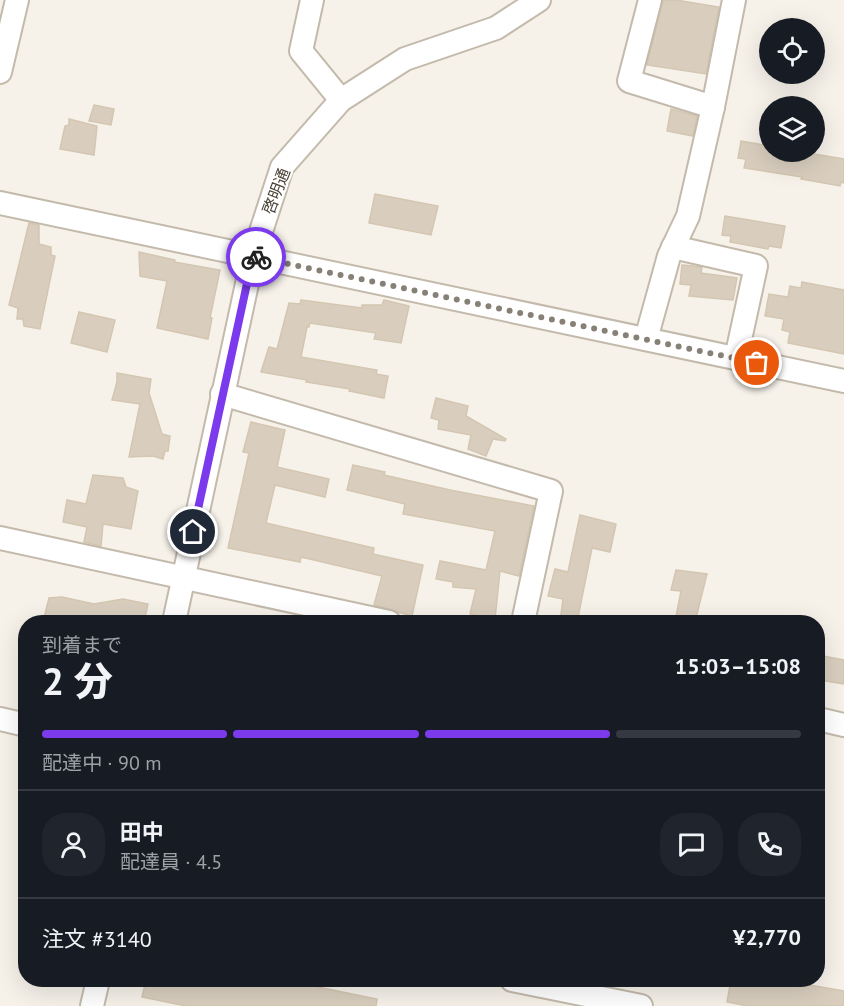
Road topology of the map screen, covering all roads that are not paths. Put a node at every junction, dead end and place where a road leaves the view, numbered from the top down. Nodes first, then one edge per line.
1 (17, 0) edge
2 (312, 0) edge
3 (539, 0) edge
4 (650, 0) edge
5 (730, 1) edge
6 (0, 72) edge
7 (341, 100) junction
8 (713, 107) junction
9 (0, 203) edge
10 (673, 247) junction
11 (253, 256) junction
12 (646, 339) junction
13 (735, 358) junction
14 (844, 381) edge
15 (222, 394) junction
16 (0, 538) edge
17 (183, 578) junction
18 (175, 615) edge
19 (356, 615) edge
20 (524, 615) edge
21 (0, 719) edge
22 (825, 721) edge
23 (18, 723) edge
24 (844, 725) edge
25 (96, 987) edge
26 (547, 987) edge
27 (92, 1006) edge
28 (641, 1006) edge

1 - 6 street
2 - 7 street
3 - 7 street, 啓明通
4 - 8 street
5 - 8 street
7 - 11 street, 啓明通
8 - 10 street
9 - 11 street
10 - 12 street
10 - 13 street
11 - 12 street
11 - 15 street, 啓明通
12 - 13 street
13 - 14 street
15 - 17 street, 啓明通
15 - 20 street
16 - 17 street
17 - 18 street, 啓明通
17 - 19 street
21 - 23 street
22 - 24 street
25 - 27 street
26 - 28 street

